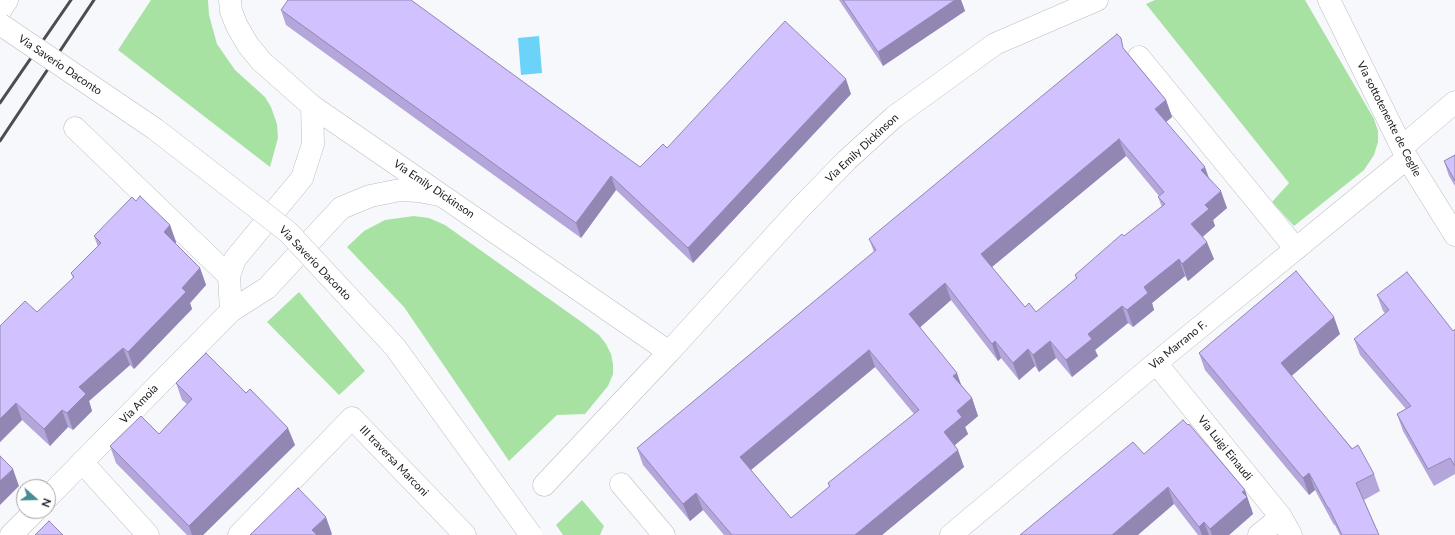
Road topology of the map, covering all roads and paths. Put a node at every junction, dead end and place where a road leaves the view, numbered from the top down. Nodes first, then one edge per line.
1 (7, 0) edge
2 (230, 0) edge
3 (1097, 0) edge
4 (1329, 0) edge
5 (0, 11) edge
6 (0, 24) edge
7 (1139, 57) dead end
8 (1455, 102) edge
9 (312, 106) junction
10 (76, 128) dead end
11 (1405, 152) junction
12 (446, 197) junction
13 (1455, 235) edge
14 (1296, 248) junction
15 (229, 276) junction
16 (231, 311) junction
17 (668, 352) junction
18 (1156, 363) junction
19 (82, 462) junction
20 (544, 484) dead end
21 (621, 484) dead end
22 (56, 489) edge
23 (27, 519) edge
24 (1286, 526) edge
25 (11, 535) edge
26 (148, 535) edge
27 (239, 535) edge
28 (465, 535) edge
29 (531, 535) edge
30 (664, 535) edge
31 (951, 535) edge
32 (1260, 535) edge

1 - 5 street
2 - 9 street, Via Emily Dickinson
3 - 17 street, Via Emily Dickinson
4 - 11 street, Via sottotenente de Ceglie
6 - 29 street, Via Saverio Daconto, bridge
7 - 14 street
8 - 11 street, Via Marrano F.
9 - 12 street, Via Emily Dickinson
9 - 15 street
10 - 15 street
11 - 13 street, Via sottotenente de Ceglie
11 - 14 street, Via Marrano F.
12 - 16 street, Via Amoia
12 - 17 street, Via Emily Dickinson
14 - 18 street, Via Marrano F.
15 - 16 street
16 - 19 street, Via Amoia
17 - 20 street, Via Emily Dickinson
18 - 24 street, Via Luigi Einaudi
18 - 31 street, Via Marrano F.
19 - 22 street, Via Amoia
19 - 26 street
21 - 30 street
23 - 25 street
24 - 32 street
27 - 28 street, III traversa Marconi

